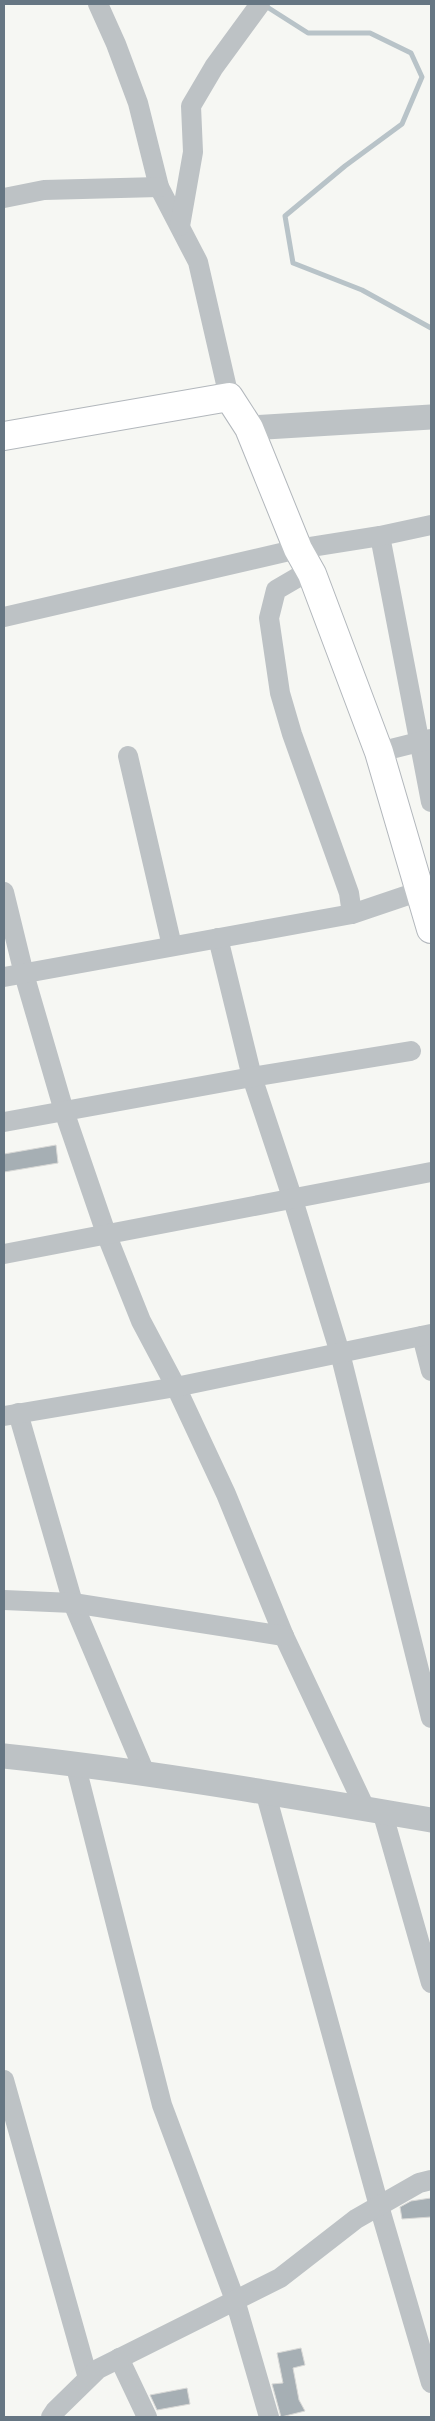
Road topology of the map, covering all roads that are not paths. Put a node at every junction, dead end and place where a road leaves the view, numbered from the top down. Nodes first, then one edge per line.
1 (98, 4) edge
2 (260, 4) edge
3 (159, 187) junction
4 (4, 198) edge
5 (180, 226) junction
6 (229, 397) junction
7 (431, 417) edge
8 (249, 428) junction
9 (4, 436) edge
10 (431, 525) edge
11 (380, 536) junction
12 (298, 549) junction
13 (312, 574) junction
14 (4, 617) edge
15 (426, 740) edge
16 (379, 752) junction
17 (128, 756) dead end
18 (431, 802) edge
19 (420, 891) junction
20 (4, 892) edge
21 (352, 914) junction
22 (431, 929) edge
23 (218, 938) junction
24 (172, 946) junction
25 (24, 974) junction
26 (4, 977) edge
27 (411, 1051) dead end
28 (252, 1076) junction
29 (64, 1111) junction
30 (4, 1122) edge
31 (431, 1172) edge
32 (293, 1200) junction
33 (107, 1236) junction
34 (4, 1254) edge
35 (427, 1335) edge
36 (340, 1353) junction
37 (431, 1371) edge
38 (176, 1387) junction
39 (11, 1414) edge
40 (4, 1600) edge
41 (73, 1603) junction
42 (284, 1636) junction
43 (431, 1718) edge
44 (4, 1756) edge
45 (75, 1764) junction
46 (145, 1773) junction
47 (264, 1791) junction
48 (374, 1810) junction
49 (431, 1820) edge
50 (431, 1983) edge
51 (4, 2080) edge
52 (431, 2180) edge
53 (379, 2206) junction
54 (235, 2300) junction
55 (119, 2358) junction
56 (88, 2378) junction
57 (431, 2383) edge
58 (51, 2417) edge
59 (147, 2417) edge
60 (269, 2417) edge

1 - 3 street
2 - 5 street
3 - 4 street
3 - 5 street
5 - 6 street
6 - 8 main road
6 - 9 main road
7 - 8 street
8 - 12 main road
10 - 11 street
11 - 12 street
11 - 15 street
12 - 13 main road
12 - 14 street
13 - 16 main road
13 - 21 street
15 - 16 street
15 - 18 street
16 - 19 main road
17 - 24 street
19 - 21 street
19 - 22 main road
20 - 25 street
21 - 23 street
23 - 24 street
23 - 28 street
24 - 25 street
25 - 26 street
25 - 29 street
27 - 28 street
28 - 29 street
28 - 32 street
29 - 30 street
29 - 33 street
31 - 32 street
32 - 33 street
32 - 36 street
33 - 34 street
33 - 38 street
35 - 36 street
35 - 37 street
36 - 38 street
36 - 43 street
38 - 39 street
38 - 42 street
39 - 41 street
40 - 41 street
41 - 42 street
41 - 46 street
42 - 48 street
44 - 45 street
45 - 46 street
45 - 54 street
46 - 47 street
47 - 48 street
47 - 53 street
48 - 49 street
48 - 50 street
51 - 56 street
52 - 53 street
53 - 54 street
53 - 57 street
54 - 55 street
54 - 60 street
55 - 56 street
55 - 59 street
56 - 58 street

